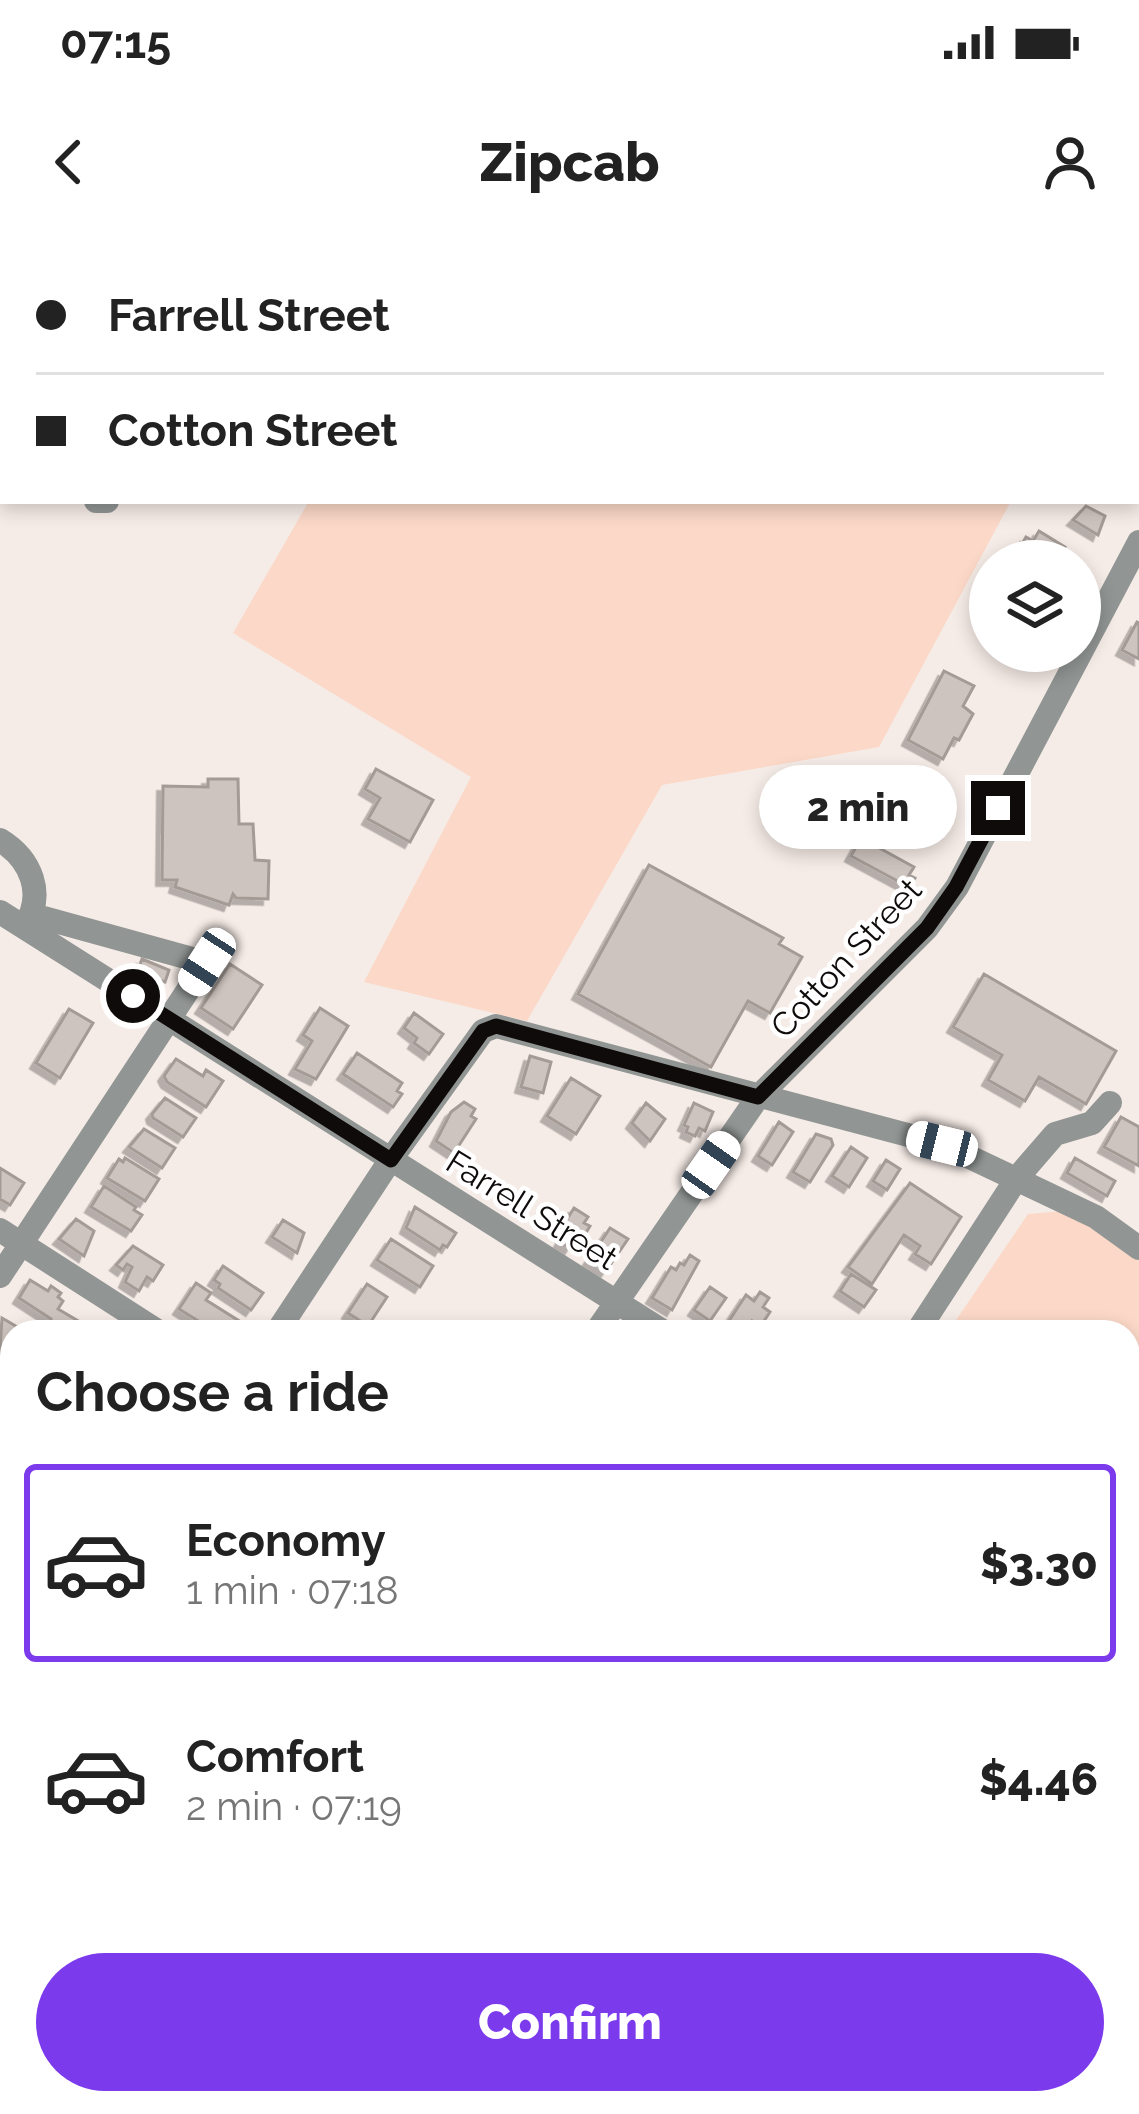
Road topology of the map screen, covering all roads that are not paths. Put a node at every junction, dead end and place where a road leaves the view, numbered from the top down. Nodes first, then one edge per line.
1 (1139, 542) edge
2 (1132, 573) edge
3 (0, 841) edge
4 (0, 912) edge
5 (27, 923) junction
6 (169, 1019) junction
7 (758, 1097) junction
8 (1110, 1103) dead end
9 (391, 1160) junction
10 (1017, 1178) junction
11 (10, 1237) edge
12 (1139, 1248) edge
13 (0, 1276) edge
14 (616, 1302) junction
15 (140, 1320) edge
16 (285, 1320) edge
17 (604, 1320) edge
18 (645, 1320) edge
19 (925, 1320) edge

1 - 2 street, Cotton Street
2 - 7 street, Cotton Street
3 - 5 street
4 - 5 street, Farrell Street
5 - 6 street, Farrell Street
5 - 6 street
6 - 9 street, Farrell Street
6 - 11 street
7 - 9 street
7 - 10 street
7 - 14 street, Cotton Street
8 - 10 street
9 - 14 street, Farrell Street
9 - 16 street
10 - 12 street
10 - 19 street
11 - 13 street
11 - 15 street
14 - 17 street, Cotton Street
14 - 18 street, Farrell Street

